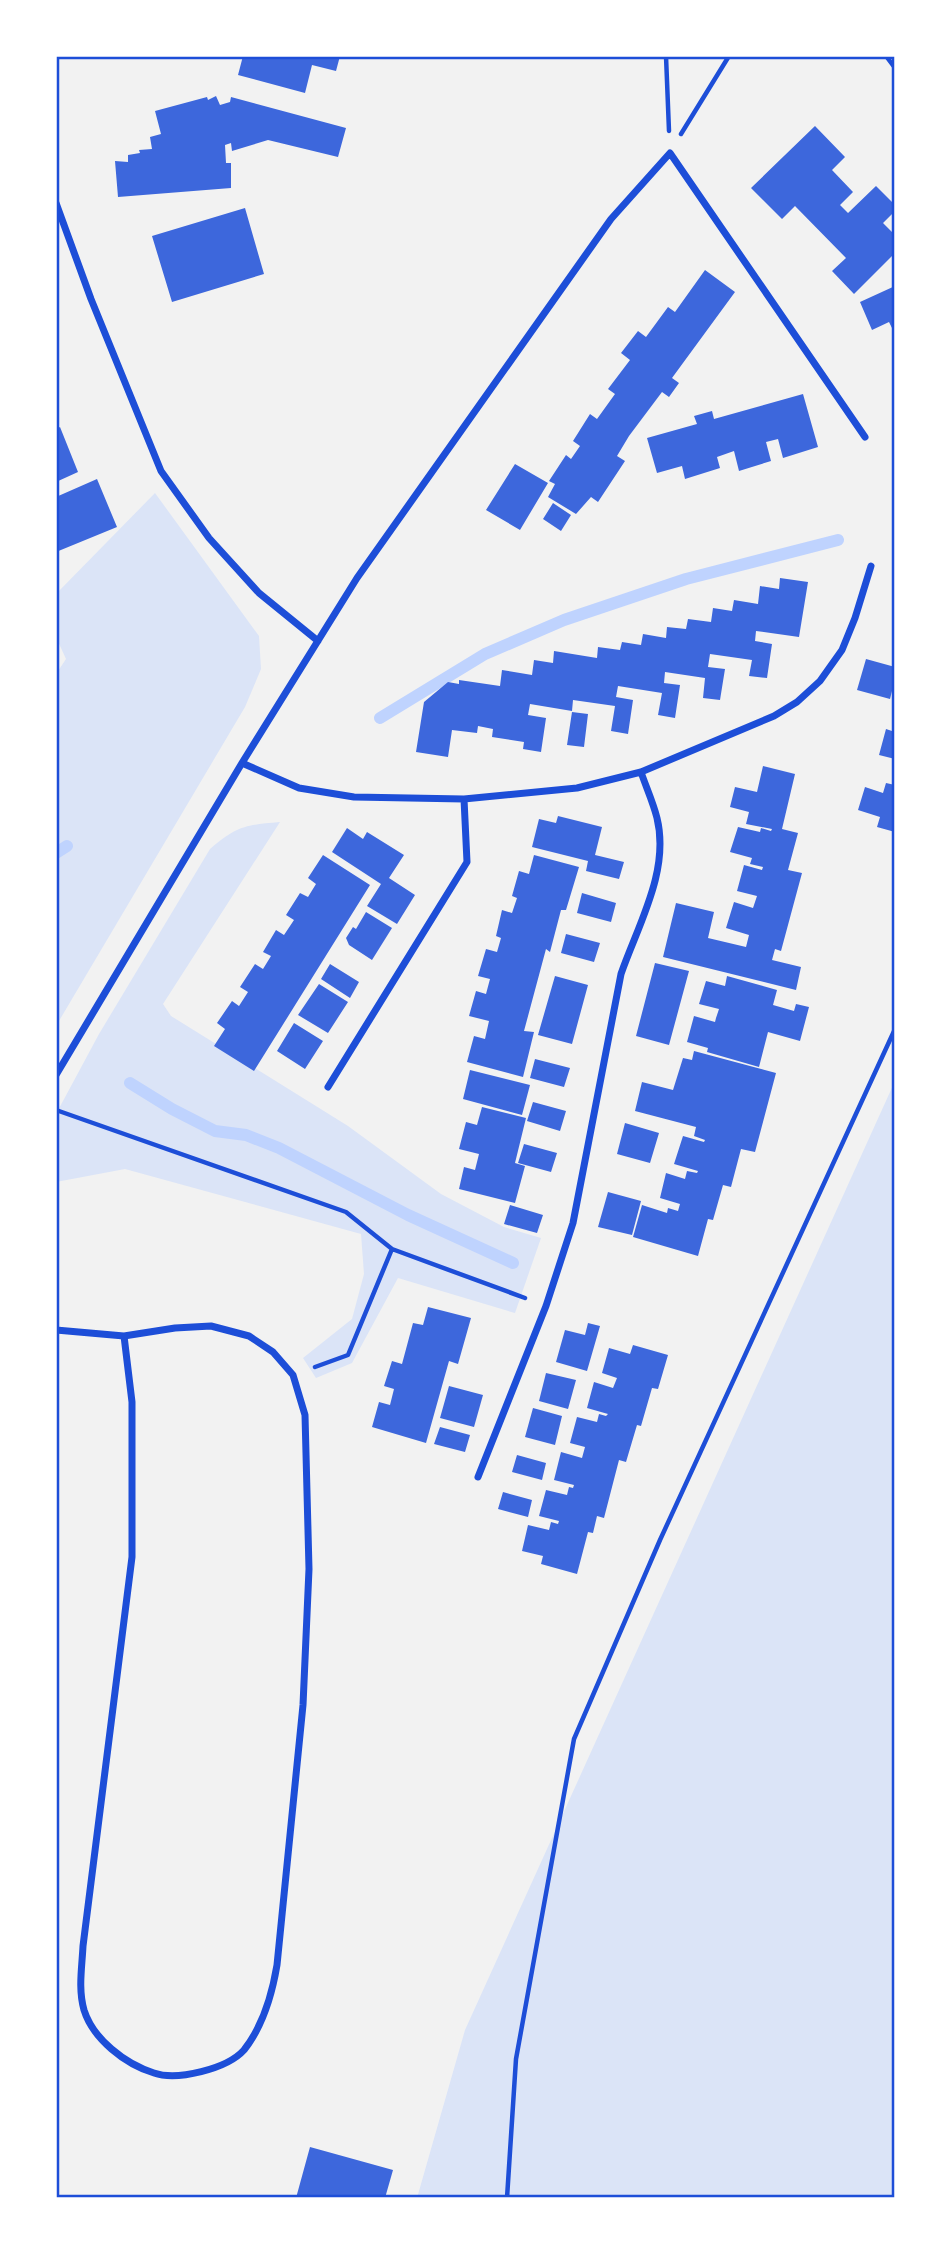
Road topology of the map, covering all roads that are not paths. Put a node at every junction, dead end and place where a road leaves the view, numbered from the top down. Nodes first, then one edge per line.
1 (56, 202) edge
2 (865, 437) dead end
3 (871, 566) dead end
4 (318, 641) junction
5 (242, 763) junction
6 (641, 772) junction
7 (464, 799) junction
8 (56, 1075) edge
9 (328, 1087) dead end
10 (56, 1330) edge
11 (124, 1336) junction
12 (478, 1477) dead end

1 - 4 street
2 - 4 street
3 - 6 street
4 - 5 street
5 - 7 street
5 - 8 street
6 - 7 street
6 - 12 street
7 - 9 street
10 - 11 street
11 - 11 street

